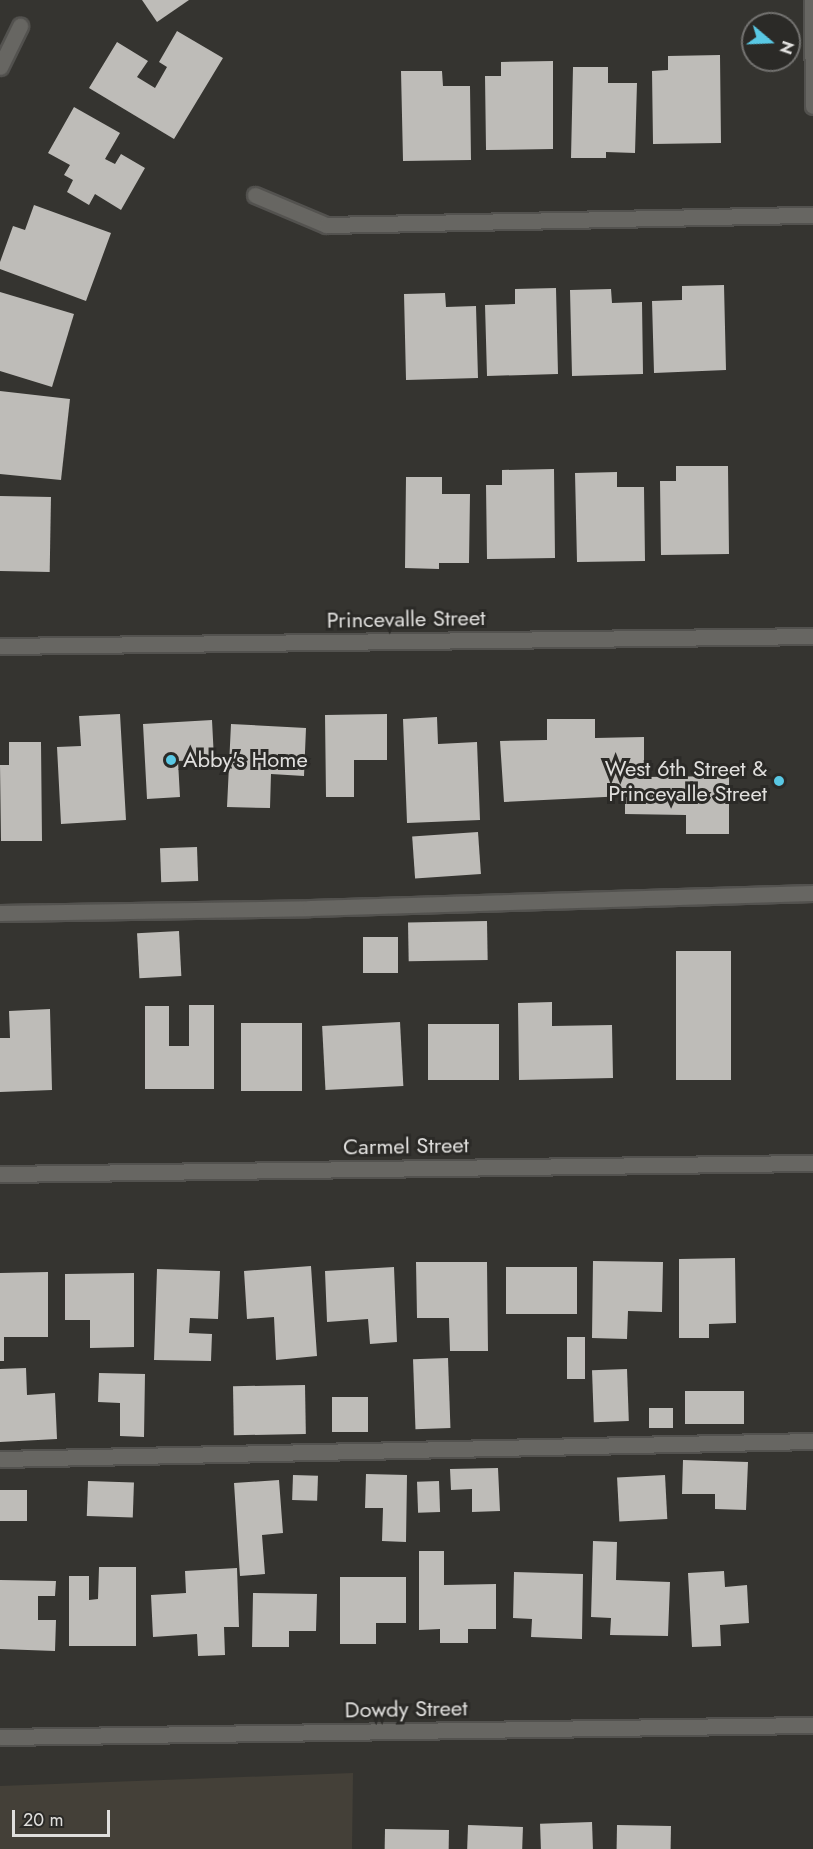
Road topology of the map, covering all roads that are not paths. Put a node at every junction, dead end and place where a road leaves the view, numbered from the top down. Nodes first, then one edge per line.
1 (812, 0) edge
2 (20, 26) dead end
3 (0, 67) edge
4 (813, 106) edge
5 (255, 195) dead end
6 (813, 215) edge
7 (813, 636) edge
8 (0, 646) edge
9 (813, 894) edge
10 (0, 913) edge
11 (813, 1162) edge
12 (0, 1174) edge
13 (813, 1441) edge
14 (0, 1459) edge
15 (813, 1725) edge
16 (0, 1737) edge

1 - 4 street
2 - 3 street
5 - 6 street
7 - 8 street, Princevalle Street
9 - 10 street
11 - 12 street, Carmel Street
13 - 14 street
15 - 16 street, Dowdy Street

